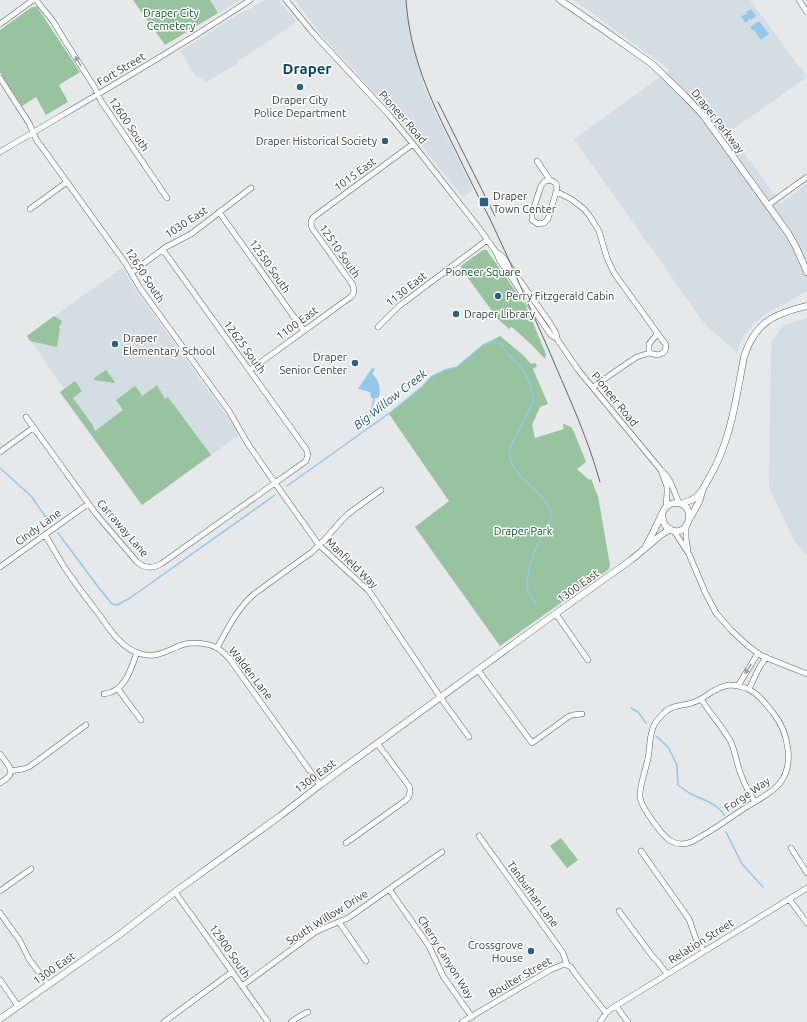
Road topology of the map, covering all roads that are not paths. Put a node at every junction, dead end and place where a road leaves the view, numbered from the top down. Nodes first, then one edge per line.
1 (33, 0) edge
2 (36, 0) edge
3 (250, 0) edge
4 (560, 0) edge
5 (799, 0) edge
6 (288, 1) edge
7 (807, 12) edge
8 (0, 24) edge
9 (0, 78) edge
10 (98, 94) junction
11 (33, 132) junction
12 (413, 144) junction
13 (0, 152) edge
14 (537, 161) dead end
15 (807, 177) edge
16 (550, 180) junction
17 (67, 182) junction
18 (251, 188) dead end
19 (557, 192) junction
20 (167, 198) dead end
21 (768, 205) junction
22 (30, 209) dead end
23 (219, 212) junction
24 (311, 222) joint
25 (487, 240) junction
26 (162, 250) junction
27 (807, 272) edge
28 (131, 273) junction
29 (354, 291) joint
30 (807, 306) edge
31 (378, 327) dead end
32 (304, 331) junction
33 (658, 333) junction
34 (648, 353) junction
35 (250, 370) junction
36 (593, 387) junction
37 (26, 418) dead end
38 (33, 428) junction
39 (0, 452) edge
40 (308, 456) joint
41 (660, 470) junction
42 (275, 483) junction
43 (381, 490) dead end
44 (702, 490) junction
45 (88, 504) junction
46 (680, 504) junction
47 (666, 508) junction
48 (662, 515) junction
49 (690, 518) junction
50 (686, 526) junction
51 (672, 530) junction
52 (45, 535) junction
53 (319, 546) junction
54 (643, 551) junction
55 (689, 554) junction
56 (0, 568) edge
57 (556, 614) junction
58 (217, 648) junction
59 (137, 652) junction
60 (758, 653) junction
61 (766, 657) junction
62 (588, 660) dead end
63 (478, 670) junction
64 (807, 674) edge
65 (738, 686) junction
66 (118, 689) junction
67 (749, 689) junction
68 (104, 694) dead end
69 (441, 697) junction
70 (701, 699) junction
71 (582, 714) dead end
72 (141, 720) dead end
73 (86, 725) dead end
74 (469, 737) dead end
75 (377, 743) junction
76 (0, 754) edge
77 (11, 771) junction
78 (0, 783) edge
79 (320, 785) junction
80 (755, 802) junction
81 (479, 836) dead end
82 (346, 843) dead end
83 (791, 848) dead end
84 (641, 851) dead end
85 (442, 852) dead end
86 (31, 869) dead end
87 (807, 873) edge
88 (807, 888) edge
89 (388, 889) junction
90 (0, 892) edge
91 (175, 892) junction
92 (789, 899) junction
93 (619, 911) dead end
94 (0, 913) edge
95 (339, 922) junction
96 (807, 923) edge
97 (704, 951) junction
98 (366, 961) dead end
99 (567, 965) junction
100 (232, 972) junction
101 (667, 974) junction
102 (0, 980) edge
103 (48, 984) junction
104 (242, 986) junction
105 (18, 1006) junction
106 (616, 1006) junction
107 (308, 1012) dead end
108 (606, 1013) junction
109 (472, 1016) junction
110 (0, 1019) edge
111 (164, 1022) edge
112 (268, 1022) edge
113 (291, 1022) edge
114 (462, 1022) edge
115 (600, 1022) edge
116 (628, 1022) edge

1 - 8 street
10 -> 2 street, 12600 South
3 - 10 street, Fort Street
4 - 21 main road, Draper Parkway
5 - 7 street
6 - 12 street, Pioneer Road
9 - 11 street, 12650 South
10 - 11 street, Fort Street
10 - 20 street, 12600 South
11 - 13 street, Fort Street
11 - 17 street, 12650 South
12 - 24 street, 1015 East
12 - 25 street, Pioneer Road
14 - 16 street
15 - 21 street
16 - 19 street
16 - 19 street
17 - 22 street
17 - 28 street, 12650 South
18 - 23 street, 1030 East
19 - 33 street
21 - 27 main road, Draper Parkway
23 - 26 street, 1030 East
23 - 32 street, 12550 South
24 - 29 street, 12510 South
25 - 31 street, 1130 East
25 - 36 street, Pioneer Road
26 - 28 street, 1030 East
26 - 35 street, 12625 South
28 - 42 street, 12650 South
29 - 32 street, 1100 East
30 - 44 main road
32 - 35 street, 1100 East
33 - 34 street
33 - 34 street
34 - 36 street
35 - 40 street, 12625 South
36 - 41 street, Pioneer Road
37 - 38 street, Carraway Lane
38 - 39 street
38 - 45 street, Carraway Lane
40 - 42 street, Carraway Lane
41 - 46 street, Pioneer Road
41 - 47 street, Pioneer Road
42 - 45 street, Carraway Lane
42 - 53 street, Manfield Way
43 - 53 street
44 - 46 main road
44 - 49 main road
45 - 52 street, Cindy Lane
46 - 47 main road
46 - 49 main road
47 - 48 main road
48 - 51 main road
48 - 54 main road, 1300 East
49 - 50 main road
50 - 51 main road
50 - 55 street
51 - 54 main road, 1300 East
51 - 55 street
52 - 56 street, Cindy Lane
52 - 59 street, Walden Lane
53 - 58 street
53 - 69 street, Manfield Way
54 - 57 main road, 1300 East
55 - 60 street
57 - 62 street
57 - 63 main road, 1300 East
58 - 59 street, Walden Lane
58 - 79 street, Walden Lane
59 - 66 street
60 - 61 street
60 -> 65 street
61 - 64 street
61 - 67 street
63 - 69 main road, 1300 East
63 - 71 street
65 - 67 street, Forge Way
65 - 70 street
66 - 68 street
66 - 72 street
67 - 80 street, Forge Way
69 - 74 street, Manfield Way
69 - 75 main road, 1300 East
70 - 80 street
70 - 80 street, Forge Way
73 - 77 street
75 - 79 main road, 1300 East
75 - 82 street
76 - 77 street
77 - 78 street
79 - 91 main road, 1300 East
81 - 99 street, Tanburhan Lane
83 - 87 street
84 - 97 street
85 - 89 street, South Willow Drive
86 - 90 street
88 - 92 street, Relation Street
89 - 95 street, South Willow Drive
89 - 109 street, Cherry Canyon Way
91 - 100 street, 12900 South
91 - 103 main road, 1300 East
92 - 96 street
92 - 97 street, Relation Street
93 - 101 street
94 - 103 street
95 - 98 street
95 - 104 street, South Willow Drive
97 - 101 street, Relation Street
99 - 108 street, Tanburhan Lane
99 - 109 street, Boulter Street
100 - 104 street, 12900 South
100 - 111 street
101 - 106 street, Relation Street
102 - 105 street
103 - 105 main road, 1300 East
104 - 112 street, 12900 South
105 - 110 main road, 1300 East
106 - 108 street, Relation Street
106 - 116 street
107 - 113 street
108 - 115 street
109 - 114 street, Boulter Street

